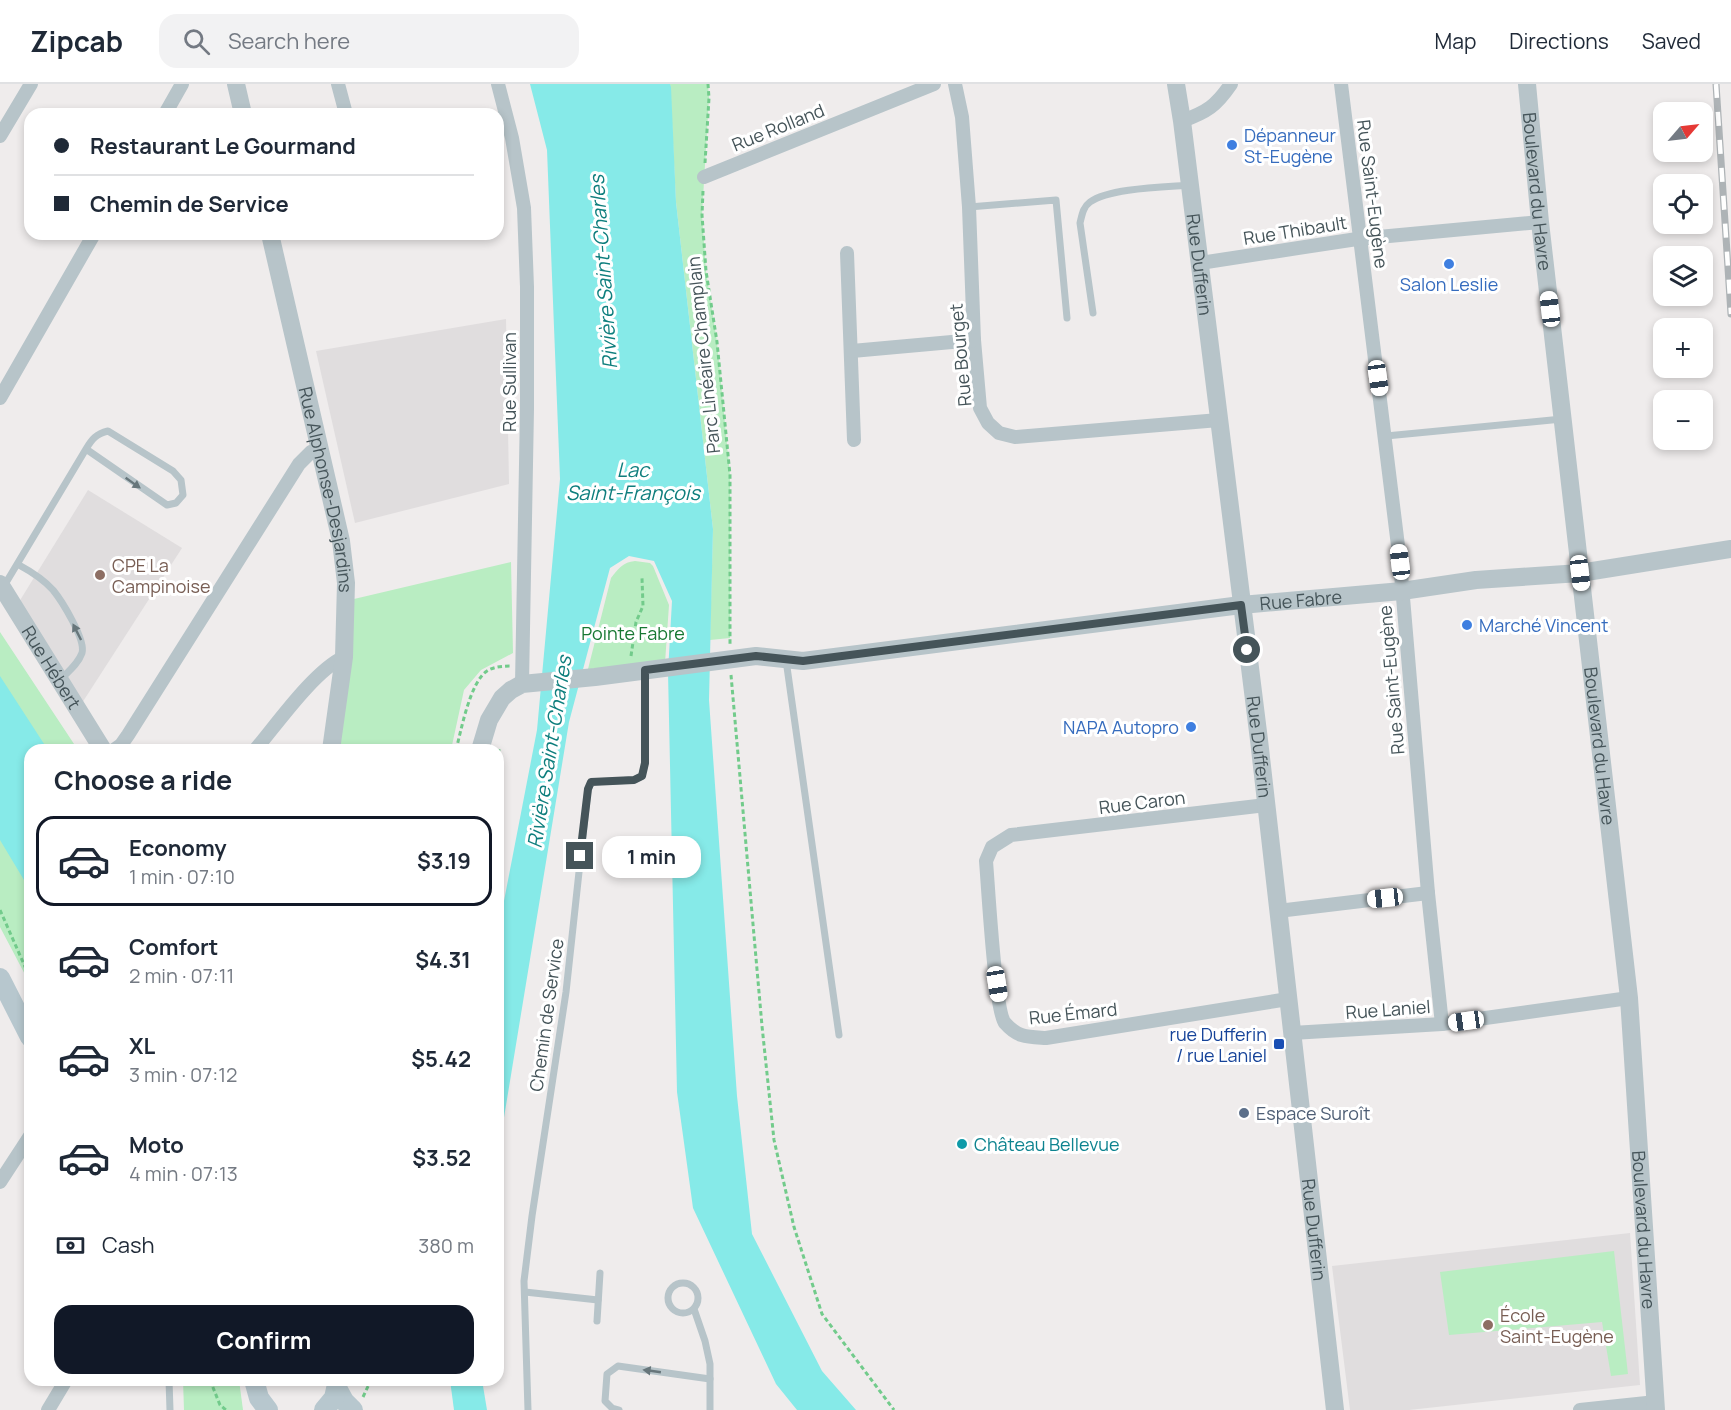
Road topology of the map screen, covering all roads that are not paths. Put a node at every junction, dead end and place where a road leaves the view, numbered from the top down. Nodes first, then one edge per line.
1 (32, 84) edge
2 (182, 84) edge
3 (236, 84) edge
4 (338, 84) edge
5 (498, 84) edge
6 (934, 84) edge
7 (955, 84) edge
8 (1176, 84) edge
9 (1231, 84) edge
10 (1341, 84) edge
11 (1527, 84) edge
12 (168, 108) edge
13 (242, 108) edge
14 (344, 108) edge
15 (1182, 121) junction
16 (0, 136) edge
17 (704, 177) road end
18 (1190, 184) junction
19 (969, 207) junction
20 (1540, 222) junction
21 (1361, 239) junction
22 (91, 240) edge
23 (271, 240) edge
24 (848, 253) dead end
25 (1200, 263) junction
26 (1093, 314) dead end
27 (1067, 318) dead end
28 (974, 340) junction
29 (852, 351) junction
30 (0, 398) edge
31 (1562, 419) junction
32 (1219, 420) junction
33 (1386, 436) junction
34 (854, 440) dead end
35 (86, 449) junction
36 (320, 449) junction
37 (1731, 549) edge
38 (18, 565) junction
39 (1580, 573) junction
40 (1, 587) edge
41 (1402, 591) junction
42 (1241, 605) junction
43 (344, 657) junction
44 (786, 660) junction
45 (645, 671) junction
46 (60, 681) junction
47 (522, 684) junction
48 (99, 744) edge
49 (122, 744) edge
50 (260, 744) edge
51 (333, 744) edge
52 (482, 744) edge
53 (1266, 805) junction
54 (1021, 834) joint
55 (1428, 893) junction
56 (1278, 910) junction
57 (0, 978) edge
58 (1629, 998) junction
59 (1288, 999) junction
60 (1442, 1024) junction
61 (24, 1025) edge
62 (1292, 1033) junction
63 (839, 1035) dead end
64 (24, 1145) edge
65 (0, 1182) edge
66 (600, 1274) dead end
67 (525, 1292) junction
68 (598, 1300) junction
69 (694, 1309) junction
70 (597, 1322) dead end
71 (710, 1379) junction
72 (62, 1386) edge
73 (169, 1386) edge
74 (337, 1386) edge
75 (338, 1386) edge
76 (1656, 1406) edge
77 (356, 1407) edge
78 (48, 1410) edge
79 (170, 1410) edge
80 (324, 1410) edge
81 (528, 1410) edge
82 (619, 1410) edge
83 (710, 1410) edge
84 (1335, 1410) edge
85 (1580, 1410) edge

1 - 16 street
2 - 12 street
3 - 13 street
4 - 14 street
5 - 47 street, Rue Sullivan
6 - 17 street, Rue Rolland
7 - 19 street, Rue Bourget
8 - 15 street, Rue Dufferin
9 - 15 street
10 - 21 street, Rue Saint-Eugène
11 - 20 street, Boulevard du Havre
15 - 18 street, Rue Dufferin
18 - 25 street, Rue Dufferin
18 - 26 lane
19 - 27 lane
19 - 28 street, Rue Bourget
20 - 21 street, Rue Thibault
20 - 31 street, Boulevard du Havre
21 - 25 street, Rue Thibault
21 - 33 street, Rue Saint-Eugène
22 - 30 street
23 - 36 street, Rue Alphonse-Desjardins
24 - 29 street
25 - 32 street, Rue Dufferin
28 - 29 street
28 - 32 street, Rue Bourget
29 - 34 street
31 - 33 lane
31 - 39 street, Boulevard du Havre
32 - 42 street, Rue Dufferin
33 - 41 street, Rue Saint-Eugène
35 -> 35 lane
35 - 38 lane
36 - 43 street, Rue Alphonse-Desjardins
36 - 49 street
37 - 39 street, Rue Fabre
38 - 40 lane
46 -> 38 lane
39 - 41 street, Rue Fabre
39 - 58 street, Boulevard du Havre
40 - 46 street, Rue Hébert
41 - 42 street, Rue Fabre
41 - 55 street, Rue Saint-Eugène
42 - 44 street, Rue Fabre
42 - 53 street, Rue Dufferin
43 - 50 street
43 - 51 street, Rue Alphonse-Desjardins
44 - 45 street, Rue Fabre
44 - 63 lane
45 - 47 street, Rue Fabre
45 - 67 lane, Chemin de Service
46 - 48 street, Rue Hébert
47 - 52 street
53 - 54 street, Rue Caron
53 - 56 street, Rue Dufferin
54 - 59 street, Rue Émard
55 - 56 street
55 - 60 street, Rue Saint-Eugène
56 - 59 street, Rue Dufferin
57 - 61 main road
58 - 60 street, Rue Laniel
58 - 76 street, Boulevard du Havre
59 - 62 street, Rue Dufferin
60 - 62 street, Rue Laniel
62 - 84 street, Rue Dufferin
64 - 65 street
66 - 68 lane
67 - 68 lane
67 - 81 lane, Chemin de Service
68 - 70 lane
69 - 69 lane
69 - 71 lane
71 -> 82 lane
71 - 83 lane
72 - 78 street
73 - 79 lane
74 - 80 main road
75 - 77 main road
76 - 85 street

